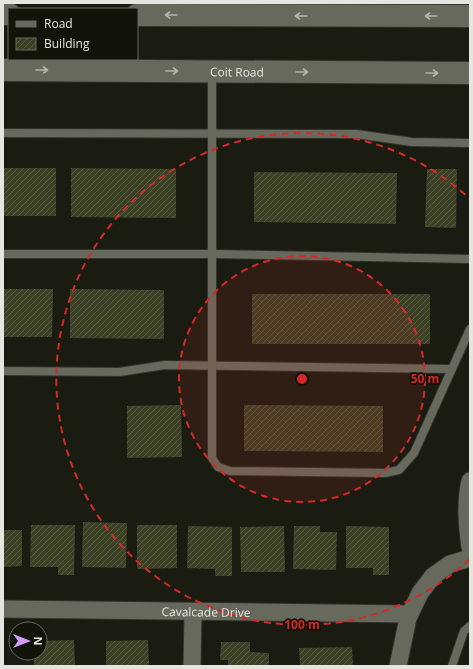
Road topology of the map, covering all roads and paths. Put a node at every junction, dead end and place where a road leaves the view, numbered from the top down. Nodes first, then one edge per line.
1 (138, 15) edge
2 (470, 16) edge
3 (3, 70) edge
4 (212, 72) junction
5 (470, 73) edge
6 (3, 133) edge
7 (211, 134) junction
8 (470, 143) edge
9 (3, 254) edge
10 (211, 254) junction
11 (470, 259) edge
12 (470, 329) edge
13 (211, 366) junction
14 (452, 369) junction
15 (3, 371) edge
16 (470, 481) edge
17 (470, 548) edge
18 (470, 558) edge
19 (3, 609) edge
20 (193, 612) junction
21 (410, 614) junction
22 (470, 626) edge
23 (192, 666) edge
24 (398, 666) edge
25 (452, 666) edge

2 -> 1 main road
3 -> 4 main road, Coit Road
4 -> 5 main road, Coit Road
4 - 7 lane
6 - 7 lane
7 - 8 lane
7 - 10 lane
9 - 10 lane
10 - 11 lane
10 - 13 lane
12 - 14 lane
13 - 14 lane
13 - 14 lane
13 - 15 lane
16 - 17 street
18 - 21 street
19 - 20 street, Cavalcade Drive
20 - 21 street, Cavalcade Drive
20 - 23 street
21 - 24 street
22 - 25 lane

